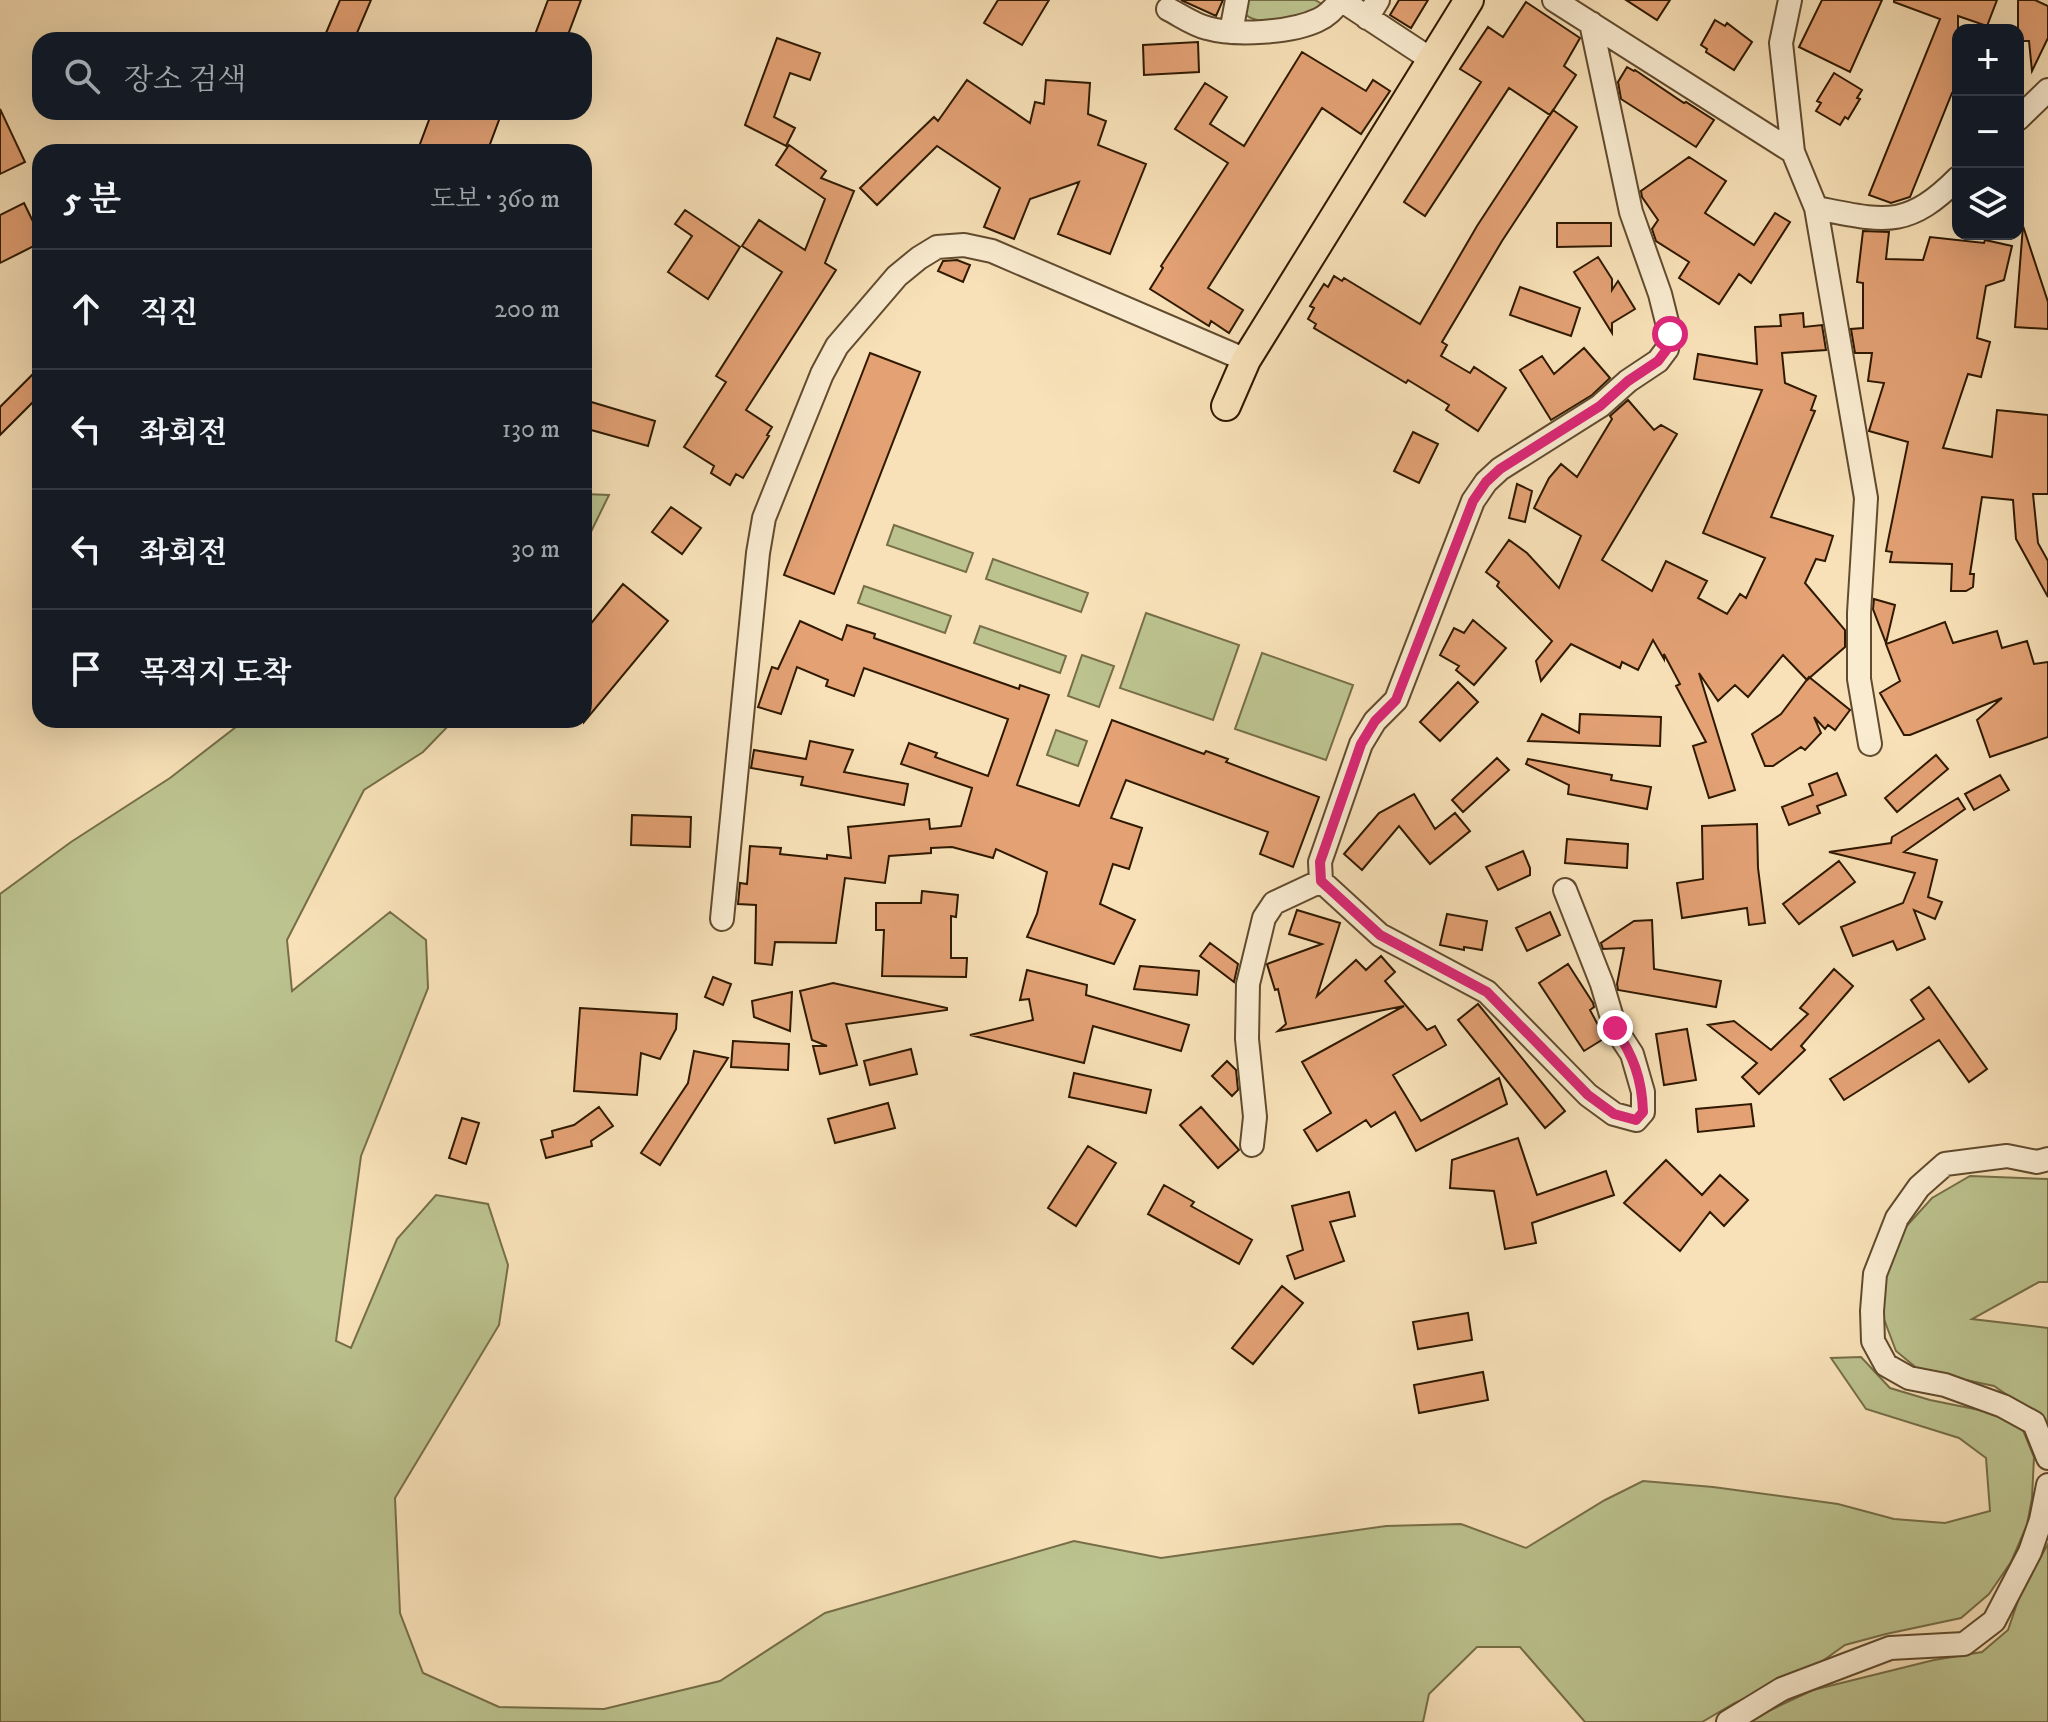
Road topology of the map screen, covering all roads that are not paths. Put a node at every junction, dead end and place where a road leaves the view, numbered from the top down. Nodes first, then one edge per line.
1 (1237, 0) edge
2 (1341, 0) edge
3 (1469, 0) edge
4 (1554, 0) edge
5 (1790, 0) edge
6 (1168, 9) dead end
7 (1373, 9) edge
8 (1591, 23) junction
9 (1231, 32) junction
10 (1432, 60) junction
11 (2048, 90) edge
12 (2024, 113) edge
13 (1793, 152) junction
14 (1952, 184) edge
15 (1816, 208) junction
16 (1246, 360) junction
17 (1226, 406) dead end
18 (1870, 744) dead end
19 (1321, 881) junction
20 (1565, 890) dead end
21 (722, 919) dead end
22 (1252, 1145) dead end
23 (2048, 1159) edge
24 (2048, 1458) edge
25 (2048, 1485) edge
26 (1728, 1722) edge

1 - 9 street
2 - 7 street
2 - 9 street
3 - 10 main road
4 - 8 street
5 - 13 street
6 - 9 street
7 - 10 street
8 - 13 street
8 - 19 street
10 - 16 main road
11 - 12 street
13 - 15 street
14 - 15 street
15 - 18 street
16 - 17 main road
16 - 21 street
19 - 20 street
19 - 22 street
23 - 24 street
25 - 26 street

